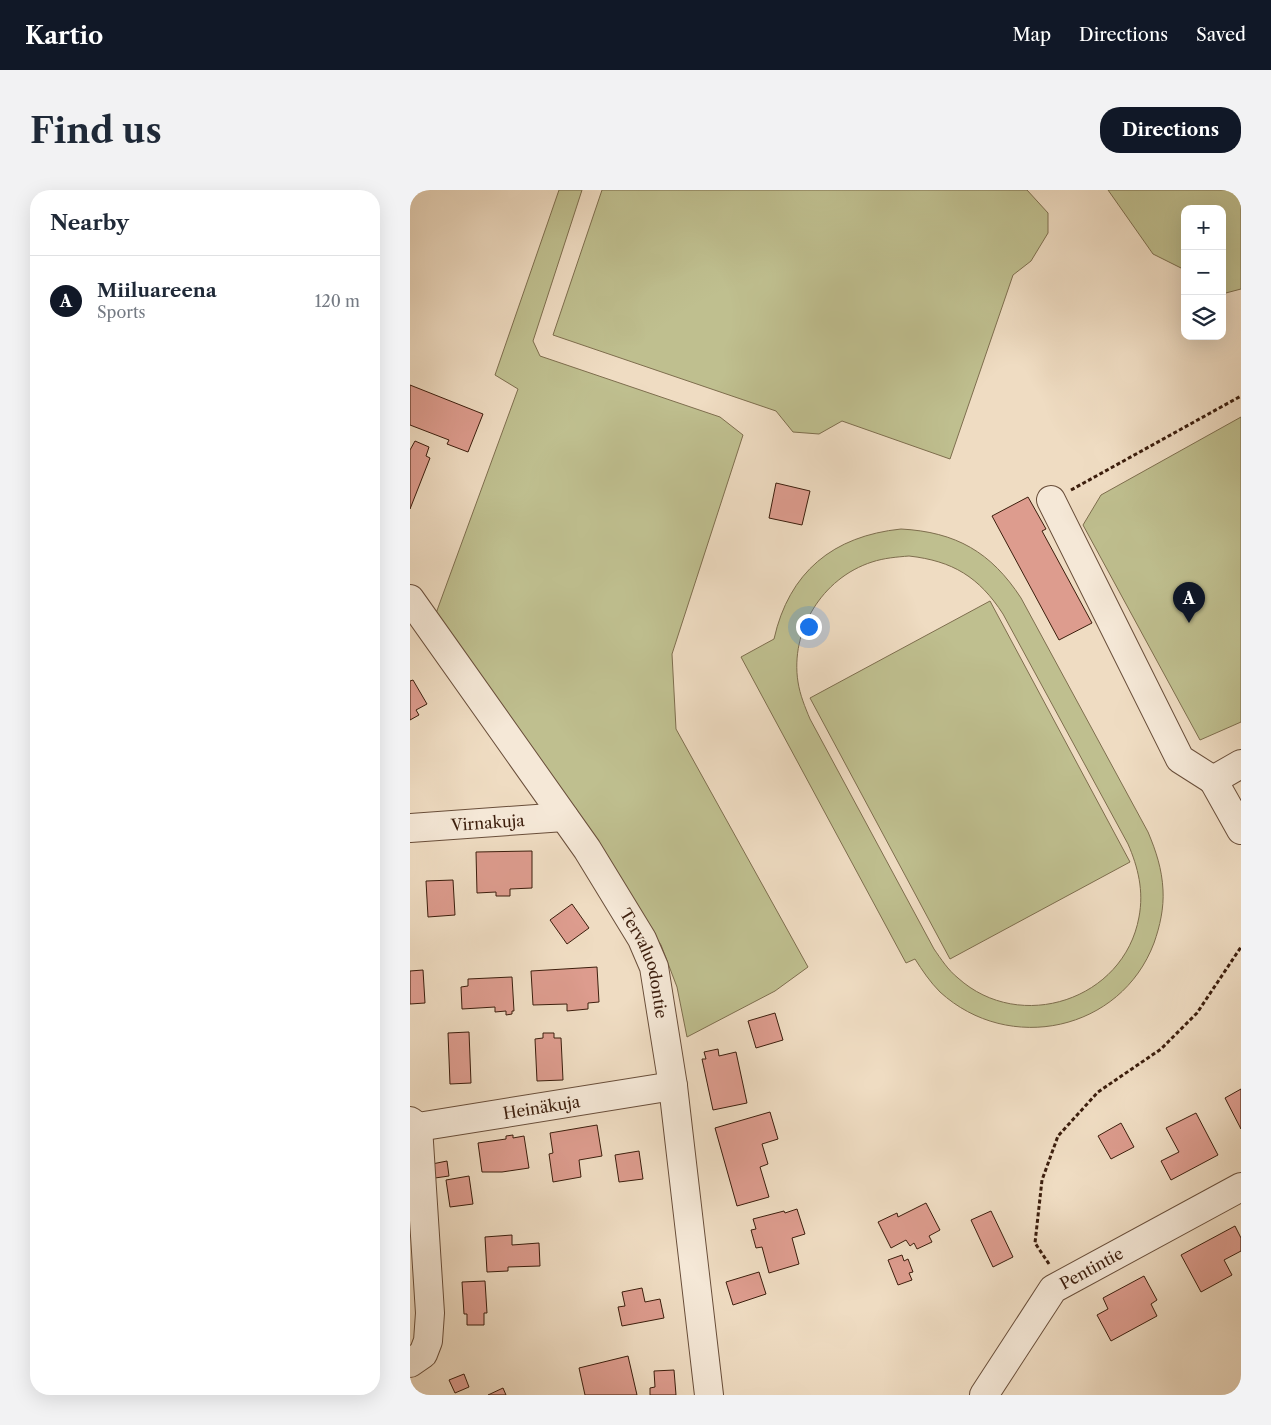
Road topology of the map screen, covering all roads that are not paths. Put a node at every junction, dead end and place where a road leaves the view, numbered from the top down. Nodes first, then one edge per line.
1 (1051, 500) road end
2 (410, 599) edge
3 (1241, 764) edge
4 (1213, 780) junction
5 (564, 817) junction
6 (410, 828) edge
7 (1241, 830) edge
8 (673, 1086) junction
9 (414, 1124) edge
10 (1241, 1187) edge
11 (410, 1363) edge
12 (708, 1395) edge
13 (984, 1395) edge

1 - 4 street
2 - 5 street, Tervaluodontie
3 - 4 street
4 - 7 street
5 - 6 street, Virnakuja
5 - 8 street, Tervaluodontie
8 - 9 street, Heinäkuja
8 - 12 street, Tervaluodontie
9 - 11 street
10 - 13 street, Pentintie

